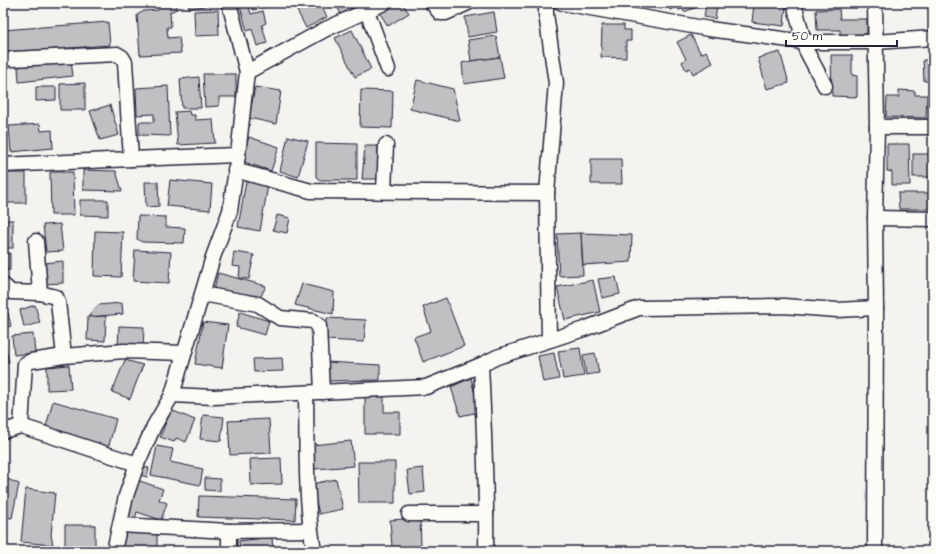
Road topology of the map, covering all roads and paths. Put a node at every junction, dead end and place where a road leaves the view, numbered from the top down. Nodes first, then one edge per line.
1 (228, 3) edge
2 (384, 3) edge
3 (432, 3) edge
4 (468, 3) edge
5 (546, 3) edge
6 (562, 3) edge
7 (794, 3) edge
8 (875, 3) edge
9 (367, 11) junction
10 (933, 38) edge
11 (804, 42) junction
12 (875, 42) junction
13 (12, 59) dead end
14 (388, 69) dead end
15 (246, 72) junction
16 (825, 86) dead end
17 (877, 127) junction
18 (933, 127) edge
19 (386, 145) dead end
20 (238, 155) junction
21 (130, 159) junction
22 (3, 164) edge
23 (235, 170) junction
24 (384, 191) junction
25 (547, 193) junction
26 (875, 218) junction
27 (933, 219) edge
28 (36, 241) dead end
29 (3, 285) edge
30 (40, 292) junction
31 (202, 294) junction
32 (876, 308) junction
33 (549, 340) junction
34 (184, 353) junction
35 (64, 356) junction
36 (481, 365) junction
37 (322, 392) junction
38 (306, 393) junction
39 (172, 395) junction
40 (21, 426) junction
41 (3, 431) edge
42 (137, 464) junction
43 (409, 514) dead end
44 (486, 514) junction
45 (120, 525) junction
46 (310, 530) junction
47 (229, 531) junction
48 (114, 551) edge
49 (229, 551) edge
50 (314, 551) edge
51 (486, 551) edge
52 (875, 551) edge

1 - 15 street
2 - 9 street
3 - 4 street
5 - 25 street
6 - 11 street
7 - 11 street
8 - 12 street
9 - 14 street
9 - 15 street
10 - 12 street
11 - 12 street
11 - 16 street
12 - 17 street
13 - 21 street
15 - 20 street
17 - 18 street
17 - 26 street
19 - 24 street
20 - 21 street
20 - 23 street
21 - 22 street
23 - 24 street
23 - 31 street
24 - 25 street
25 - 33 street
26 - 27 street
26 - 32 street
28 - 30 street
29 - 30 street
30 - 35 street
31 - 34 street
31 - 37 street
32 - 33 street
32 - 52 street
33 - 36 street
34 - 35 street
34 - 39 street
35 - 40 street
36 - 37 street
36 - 44 street
37 - 38 street
38 - 39 street
38 - 46 street
39 - 42 street
40 - 41 street
40 - 42 street
42 - 45 street
43 - 44 street
44 - 51 street
45 - 47 street
45 - 48 street
46 - 47 street
46 - 50 street
47 - 49 street

